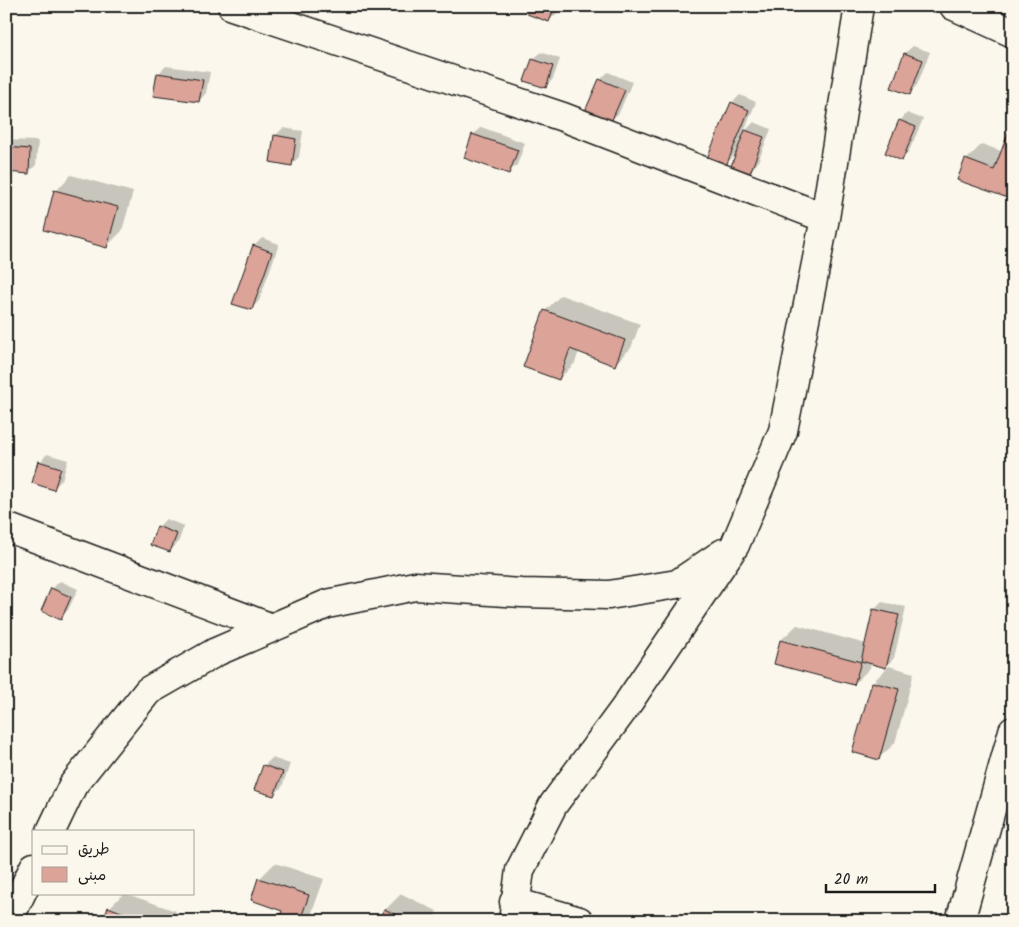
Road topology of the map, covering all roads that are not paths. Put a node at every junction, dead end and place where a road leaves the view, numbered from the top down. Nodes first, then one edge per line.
1 (232, 6) edge
2 (859, 6) edge
3 (954, 6) edge
4 (1013, 33) edge
5 (825, 218) junction
6 (6, 527) edge
7 (735, 545) junction
8 (272, 628) junction
9 (1013, 731) edge
10 (51, 830) edge
11 (32, 871) edge
12 (514, 911) edge
13 (8, 921) edge
14 (579, 921) edge
15 (960, 921) edge

1 - 5 street
2 - 5 street
3 - 4 street
5 - 7 street
6 - 8 street
7 - 8 street
7 - 12 street
8 - 10 street
9 - 15 street
11 - 13 street
12 - 14 street

